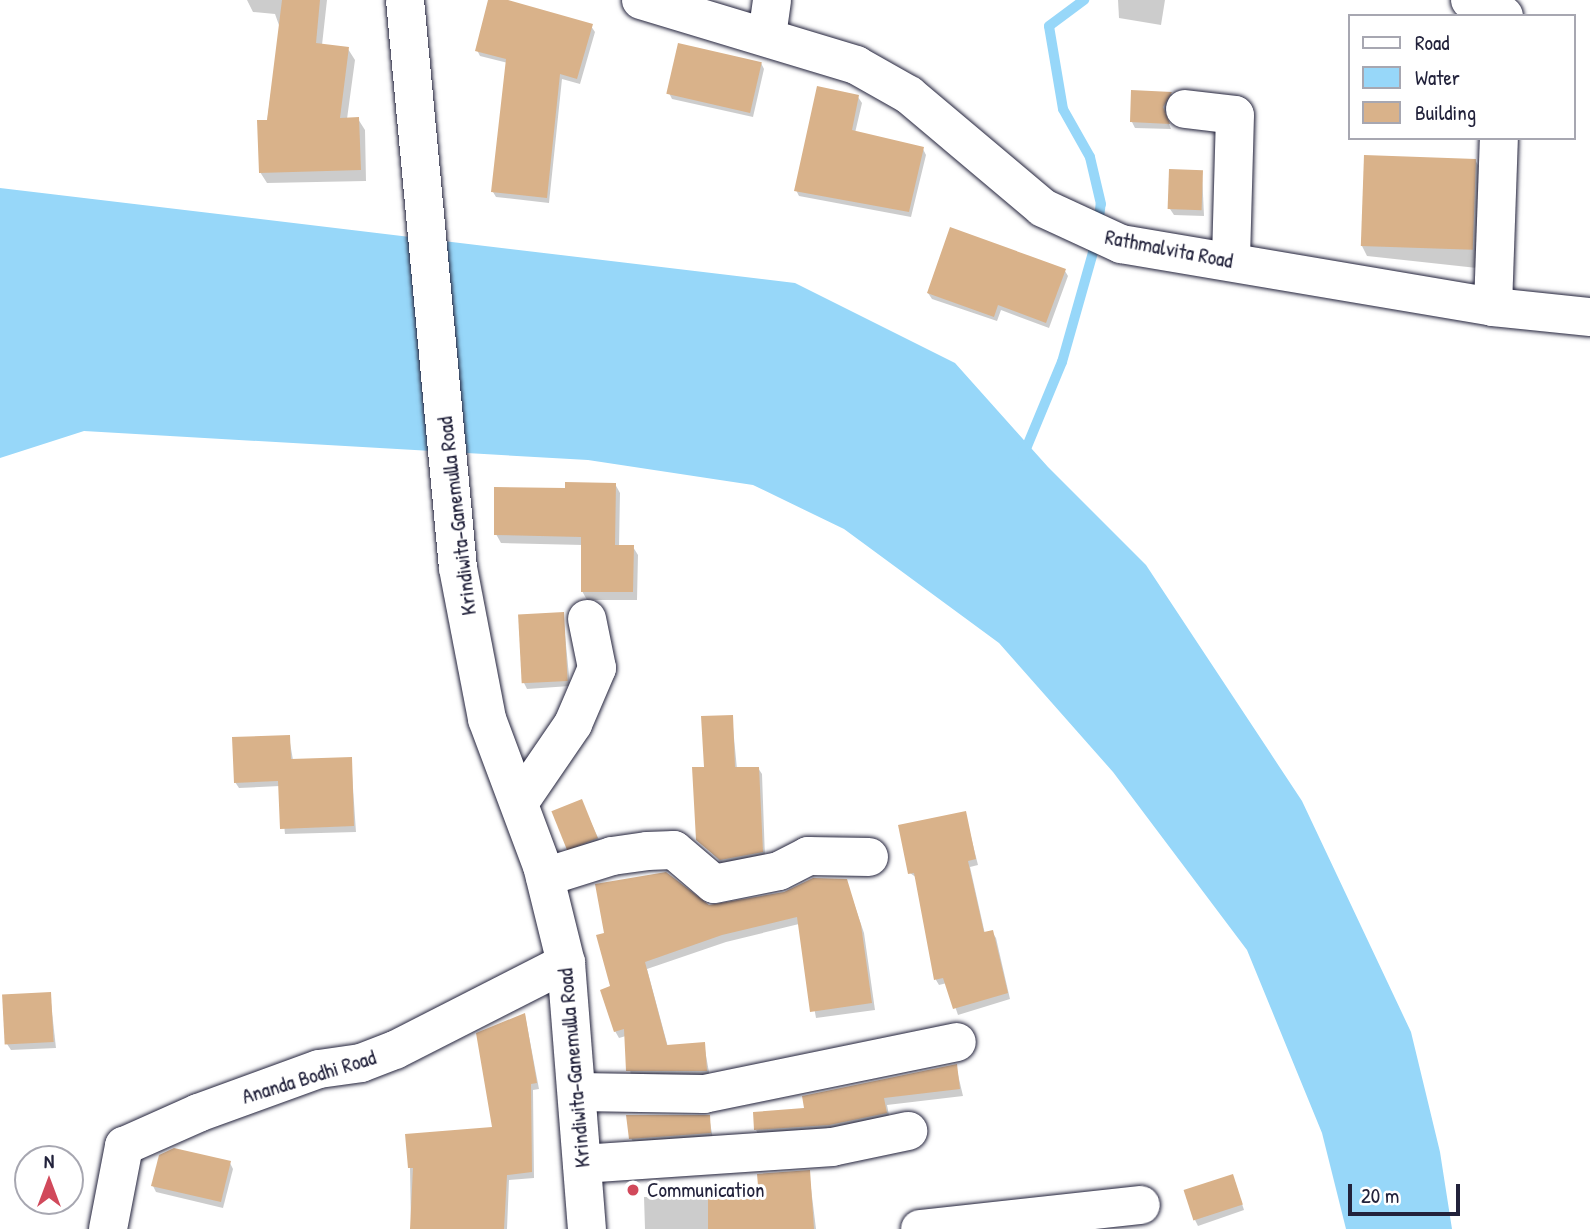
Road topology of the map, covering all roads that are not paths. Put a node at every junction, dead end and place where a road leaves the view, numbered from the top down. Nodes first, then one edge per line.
1 (405, 0) edge
2 (641, 0) edge
3 (1470, 0) edge
4 (1504, 14) edge
5 (770, 18) edge
6 (1185, 109) dead end
7 (1499, 140) edge
8 (1231, 261) junction
9 (1493, 307) junction
10 (1590, 317) edge
11 (587, 619) dead end
12 (519, 803) junction
13 (869, 857) dead end
14 (545, 877) junction
15 (566, 963) junction
16 (957, 1042) dead end
17 (578, 1092) junction
18 (908, 1131) dead end
19 (582, 1164) junction
20 (1141, 1205) dead end
21 (108, 1229) edge
22 (587, 1229) edge
23 (920, 1229) edge

1 - 12 street, Krindiwita-Ganemulla Road
2 - 5 street, Rathmalvita Road
3 - 4 street
5 - 8 street, Rathmalvita Road
6 - 8 street
7 - 9 street
8 - 9 street, Rathmalvita Road
9 - 10 street, Rathmalvita Road
11 - 12 street
12 - 14 street, Krindiwita-Ganemulla Road
13 - 14 street
14 - 15 street, Krindiwita-Ganemulla Road
15 - 17 street, Krindiwita-Ganemulla Road
15 - 21 street, Ananda Bodhi Road
16 - 17 street
17 - 19 street, Krindiwita-Ganemulla Road
18 - 19 street
19 - 22 street, Krindiwita-Ganemulla Road
20 - 23 street

